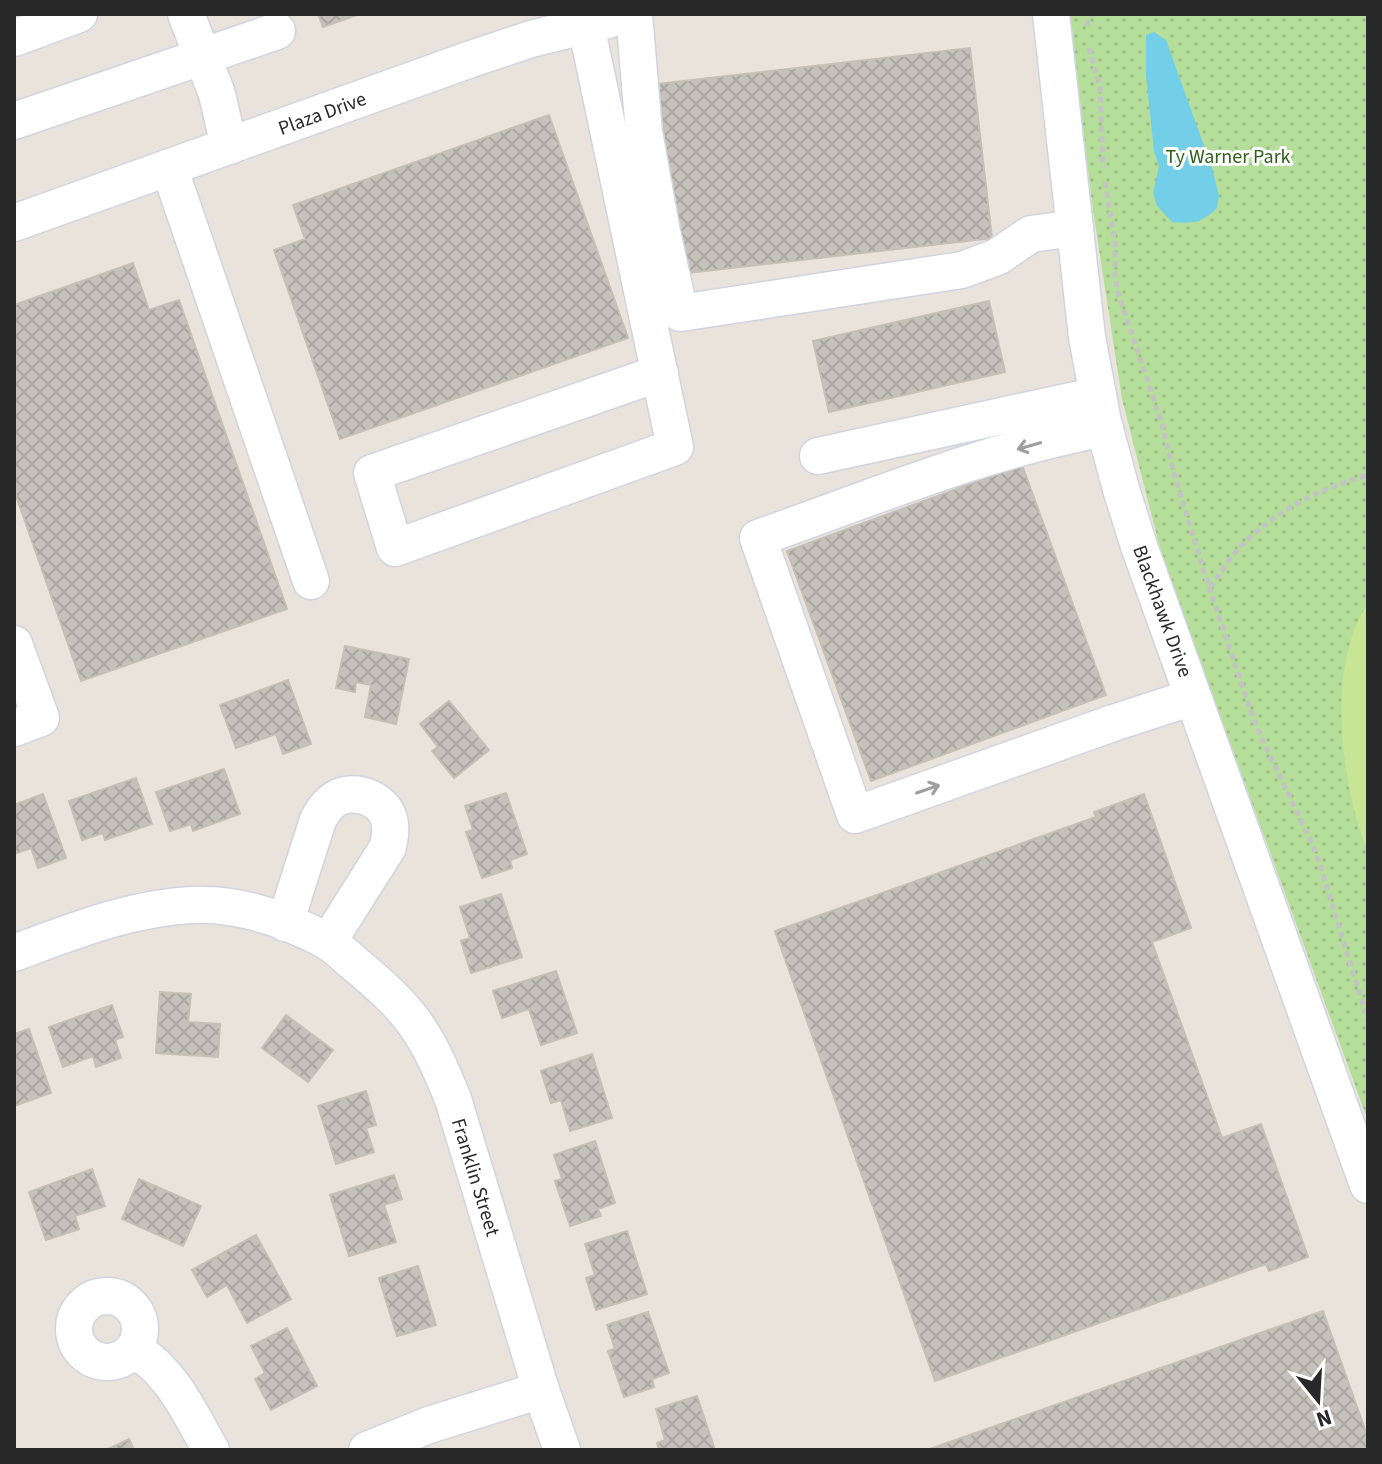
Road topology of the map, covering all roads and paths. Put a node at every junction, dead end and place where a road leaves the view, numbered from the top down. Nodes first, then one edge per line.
1 (79, 14) edge
2 (186, 14) edge
3 (634, 14) edge
4 (1051, 14) edge
5 (1091, 14) edge
6 (585, 20) edge
7 (277, 31) dead end
8 (1085, 32) dead end
9 (14, 38) edge
10 (1088, 46) dead end
11 (203, 56) junction
12 (14, 121) edge
13 (229, 146) junction
14 (169, 167) junction
15 (14, 223) edge
16 (1075, 228) junction
17 (660, 373) junction
18 (1101, 412) junction
19 (818, 456) dead end
20 (1368, 475) edge
21 (311, 581) dead end
22 (1210, 588) junction
23 (14, 644) edge
24 (1193, 697) junction
25 (28, 723) edge
26 (285, 923) junction
27 (328, 942) junction
28 (14, 953) edge
29 (1368, 1021) edge
30 (1368, 1185) edge
31 (132, 1351) dead end
32 (541, 1390) junction
33 (211, 1450) edge
34 (367, 1450) edge
35 (562, 1450) edge

1 - 9 street
2 - 11 street
3 - 6 street, Plaza Drive
3 - 16 street
4 - 16 street, Blackhawk Drive
5 - 8 path
6 - 13 street, Plaza Drive
6 - 17 street
7 - 11 street
10 - 22 path
11 - 12 street
11 - 13 street
13 - 14 street, Plaza Drive
14 - 15 street, Plaza Drive
14 - 21 street
16 - 18 street, Blackhawk Drive
17 - 17 street
18 - 19 street
18 - 24 street, Blackhawk Drive
18 -> 24 street
20 - 22 path
22 - 29 path
23 - 25 street
24 - 30 street, Blackhawk Drive
26 - 27 street, Franklin Street
26 - 27 street
26 - 28 street, Franklin Street
27 - 32 street, Franklin Street
31 - 33 street
32 - 34 street
32 - 35 street, Franklin Street

